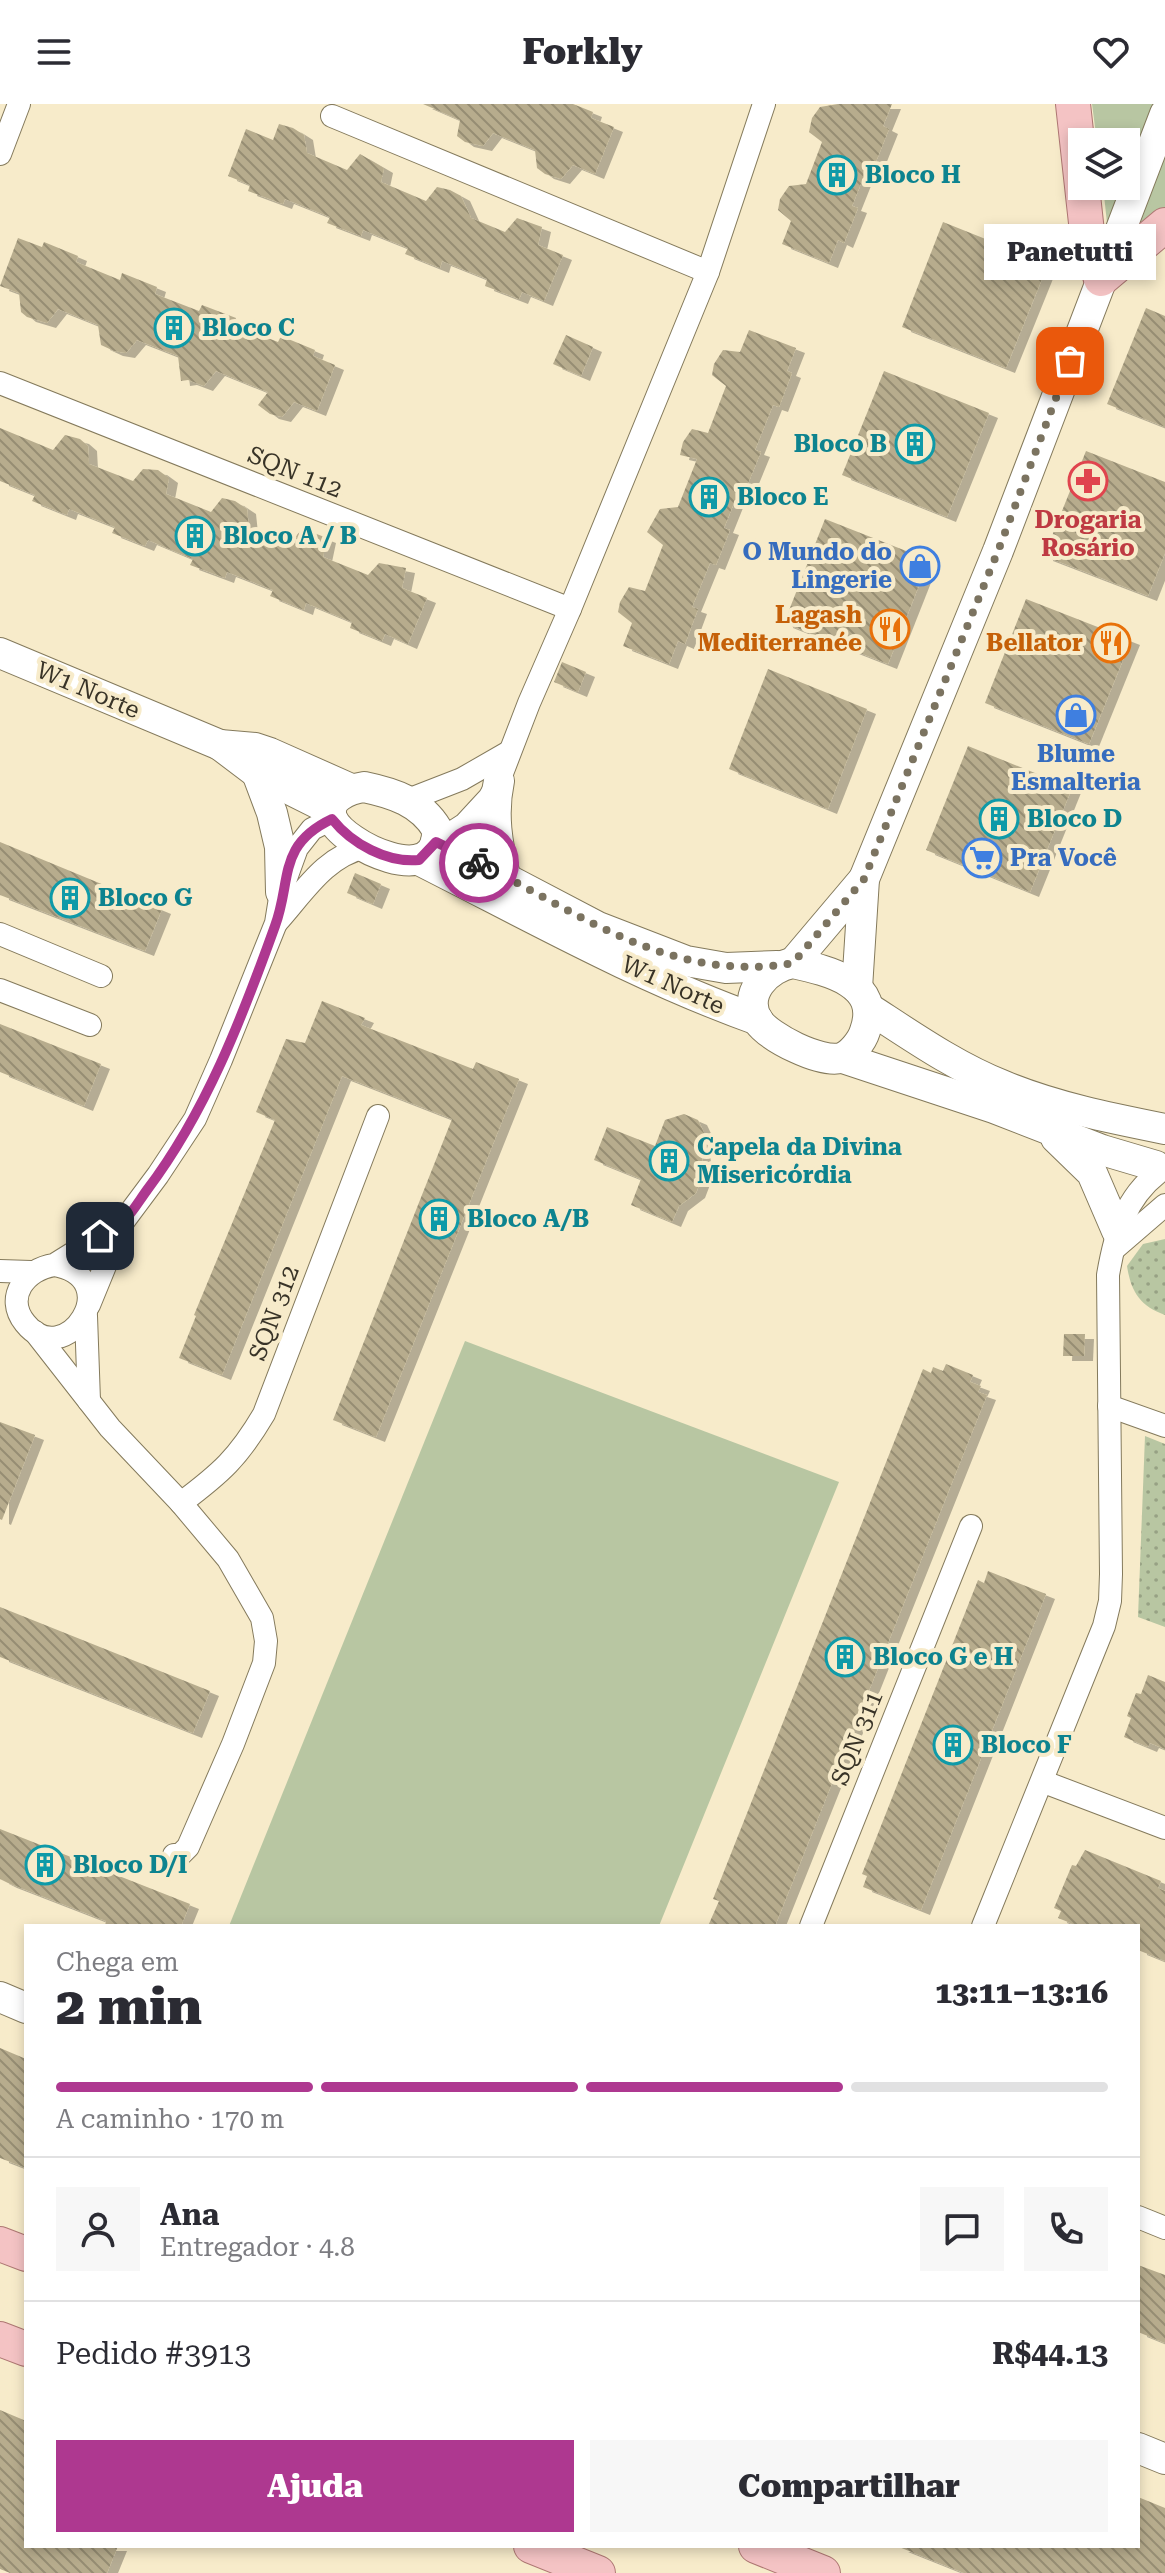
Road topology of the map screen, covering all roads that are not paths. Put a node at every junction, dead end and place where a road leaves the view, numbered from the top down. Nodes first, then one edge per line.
1 (19, 104) edge
2 (764, 104) edge
3 (1073, 104) edge
4 (1165, 114) edge
5 (332, 116) dead end
6 (0, 154) edge
7 (1165, 225) edge
8 (708, 272) junction
9 (1101, 279) junction
10 (0, 383) edge
11 (570, 609) junction
12 (0, 653) edge
13 (220, 745) junction
14 (509, 752) junction
15 (257, 773) junction
16 (499, 781) junction
17 (408, 800) junction
18 (338, 806) junction
19 (431, 846) junction
20 (366, 847) junction
21 (505, 876) junction
22 (864, 879) junction
23 (281, 892) junction
24 (276, 923) junction
25 (0, 934) edge
26 (785, 964) junction
27 (101, 976) dead end
28 (0, 990) edge
29 (863, 998) junction
30 (758, 1020) junction
31 (90, 1025) dead end
32 (843, 1058) junction
33 (378, 1116) dead end
34 (1049, 1131) junction
35 (1165, 1131) edge
36 (1160, 1172) edge
37 (1165, 1205) edge
38 (123, 1222) junction
39 (1115, 1240) junction
40 (54, 1265) junction
41 (0, 1271) edge
42 (31, 1272) junction
43 (8, 1300) edge
44 (87, 1310) junction
45 (35, 1332) junction
46 (89, 1401) junction
47 (1109, 1406) junction
48 (1165, 1426) edge
49 (181, 1503) junction
50 (971, 1526) dead end
51 (1044, 1782) junction
52 (1165, 1828) edge
53 (174, 1855) dead end
54 (812, 1924) edge
55 (984, 1924) edge
56 (0, 1997) edge
57 (24, 2007) edge
58 (1140, 2218) edge
59 (1165, 2228) edge
60 (0, 2244) edge
61 (24, 2253) edge
62 (0, 2339) edge
63 (24, 2348) edge
64 (1140, 2449) edge
65 (1165, 2459) edge
66 (536, 2548) edge
67 (761, 2548) edge
68 (598, 2573) edge
69 (823, 2573) edge

1 - 6 street
2 - 8 street
3 - 9 main road
4 - 9 street
5 - 8 street
7 - 9 main road
8 - 11 street
9 - 22 street
10 - 11 street, SQN 112
11 - 14 street
12 - 13 street, W1 Norte
13 - 15 street, W1 Norte
13 - 18 street, W1 Norte
14 - 16 street
14 - 17 street
15 - 18 street, W1 Norte
15 - 23 street
16 - 19 street
16 - 21 street
17 - 18 street
17 - 19 street
18 - 20 street
18 - 23 street
19 - 20 street
19 - 21 street, W1 Norte
19 - 30 street, W1 Norte
20 - 24 street
21 - 26 street, W1 Norte
22 - 26 street
22 - 29 street
23 - 24 street
24 - 38 street
25 - 27 street
26 - 29 street
26 - 30 street
28 - 31 street
29 - 32 street
29 - 35 street
30 - 32 street
32 - 34 street
33 - 49 street, SQN 312
34 - 36 street
34 - 39 street
35 - 36 street
36 - 39 street
37 - 39 street
38 - 40 street
38 - 44 street
39 - 47 street
40 - 42 street
40 - 44 street
41 - 42 street
42 - 43 street
43 - 45 street
44 - 45 street
44 - 46 street
45 - 46 street
46 - 49 street
47 - 48 street
47 - 51 street
49 - 53 street
50 - 54 street, SQN 311
51 - 52 street
51 - 55 street
56 - 57 street
58 - 59 street
60 - 61 main road
62 - 63 main road
64 - 65 street
66 - 68 main road
67 - 69 main road

